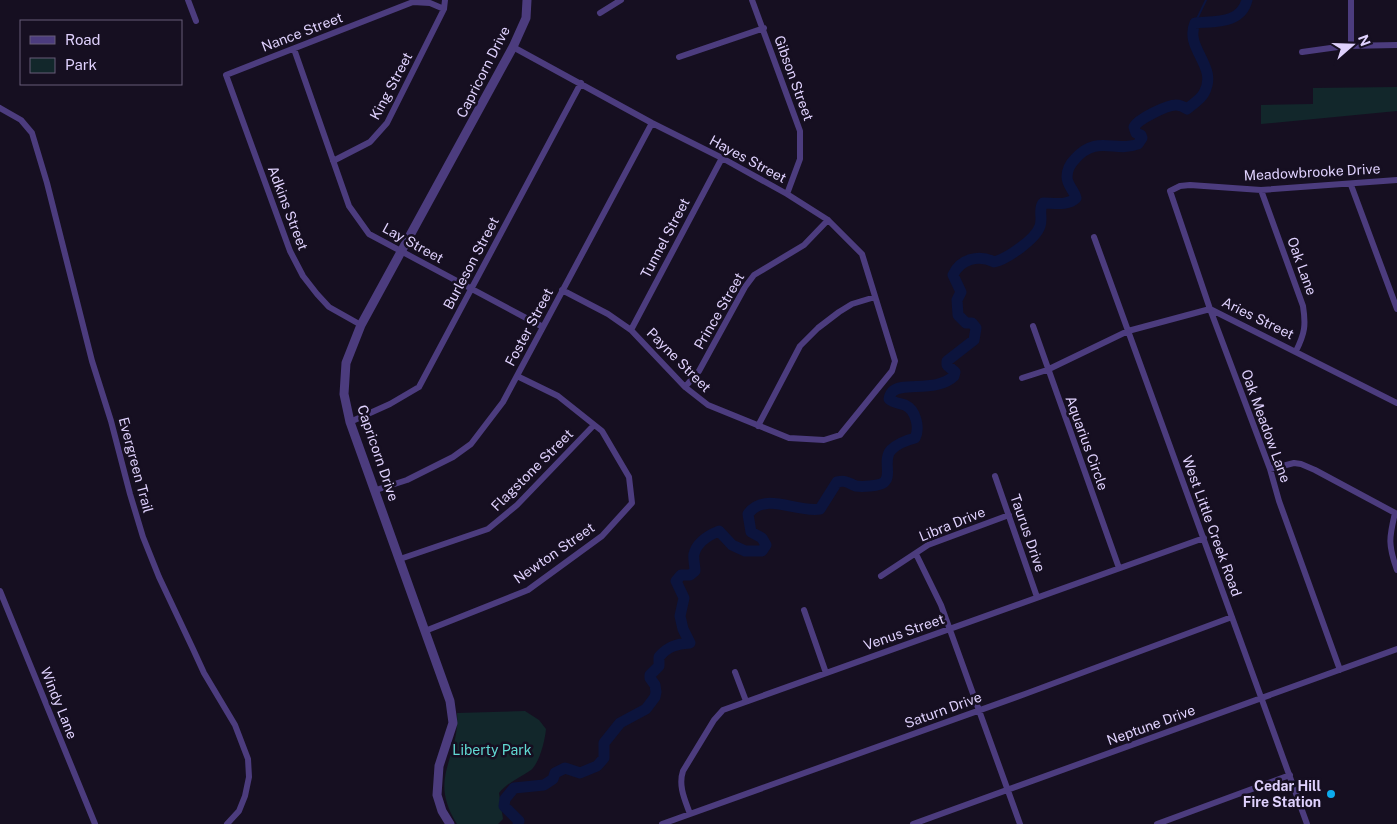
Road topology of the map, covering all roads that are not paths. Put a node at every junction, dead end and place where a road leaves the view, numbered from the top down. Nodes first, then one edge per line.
1 (188, 0) edge
2 (445, 0) edge
3 (527, 0) edge
4 (621, 0) edge
5 (752, 0) edge
6 (1351, 0) edge
7 (444, 9) junction
8 (600, 13) dead end
9 (196, 21) dead end
10 (764, 28) junction
11 (1397, 44) edge
12 (1352, 45) junction
13 (513, 47) junction
14 (294, 49) junction
15 (1302, 52) dead end
16 (679, 57) dead end
17 (226, 75) joint
18 (581, 83) junction
19 (0, 108) edge
20 (652, 123) junction
21 (722, 158) junction
22 (333, 161) junction
23 (1397, 180) edge
24 (1351, 185) junction
25 (1261, 190) junction
26 (1170, 191) joint
27 (787, 194) junction
28 (828, 220) junction
29 (1094, 237) dead end
30 (401, 251) junction
31 (471, 289) junction
32 (562, 290) junction
33 (875, 297) junction
34 (1210, 308) junction
35 (1397, 309) edge
36 (362, 325) junction
37 (1032, 326) dead end
38 (543, 327) junction
39 (631, 330) junction
40 (1128, 331) junction
41 (1296, 350) junction
42 (895, 361) joint
43 (1047, 370) junction
44 (517, 376) junction
45 (1022, 378) dead end
46 (685, 387) junction
47 (1397, 403) edge
48 (350, 422) junction
49 (594, 424) junction
50 (758, 426) junction
51 (1270, 469) junction
52 (995, 476) dead end
53 (376, 490) junction
54 (1396, 513) edge
55 (1009, 515) junction
56 (1204, 538) junction
57 (916, 554) junction
58 (400, 559) junction
59 (1119, 568) junction
60 (1397, 570) edge
61 (881, 576) dead end
62 (0, 591) edge
63 (1036, 597) junction
64 (804, 610) dead end
65 (1232, 617) junction
66 (950, 629) junction
67 (425, 631) junction
68 (1397, 649) edge
69 (1340, 670) junction
70 (736, 672) dead end
71 (826, 673) junction
72 (1262, 698) junction
73 (746, 701) junction
74 (979, 710) junction
75 (1290, 776) junction
76 (1008, 790) junction
77 (690, 814) junction
78 (96, 824) edge
79 (228, 824) edge
80 (450, 824) edge
81 (662, 824) edge
82 (913, 824) edge
83 (1020, 824) edge
84 (1157, 824) edge
85 (1307, 824) edge

1 - 9 street
2 - 7 street, King Street
3 - 13 street, Capricorn Drive
4 - 8 street
5 - 10 street, Gibson Street
6 - 12 street
7 - 14 street, Nance Street
7 - 22 street, King Street
10 - 16 street
10 - 27 street, Gibson Street
11 - 12 street
12 - 15 street
13 - 18 street, Hayes Street
13 - 30 street, Capricorn Drive
14 - 17 street, Nance Street
14 - 22 street, Lay Street
17 - 36 street, Adkins Street
18 - 20 street, Hayes Street
18 - 31 street, Burleson Street
19 - 79 street, Evergreen Trail
20 - 21 street, Hayes Street
20 - 32 street, Foster Street
21 - 27 street, Hayes Street
21 - 39 street, Tunnel Street
22 - 30 street, Lay Street
23 - 24 street, Meadowbrooke Drive
24 - 25 street, Meadowbrooke Drive
24 - 35 street
25 - 26 street, Meadowbrooke Drive
25 - 41 street, Oak Lane
26 - 34 street, Oak Meadow Lane
27 - 28 street, Hayes Street
28 - 33 street, Hayes Street
28 - 46 street, Prince Street
29 - 40 street, West Little Creek Road
30 - 31 street, Lay Street
30 - 36 street, Capricorn Drive
31 - 38 street, Lay Street
31 - 48 street, Burleson Street
32 - 38 street, Foster Street
32 - 39 street, Payne Street
33 - 42 street, Hayes Street
33 - 50 street
34 - 40 street, Aries Street
34 - 41 street, Aries Street
34 - 51 street, Oak Meadow Lane
36 - 48 street, Capricorn Drive
37 - 43 street, Aquarius Circle
38 - 44 street, Foster Street
39 - 46 street, Payne Street
40 - 43 street, Aries Street
40 - 56 street, West Little Creek Road
41 - 47 street, Aries Street
42 - 50 street, Payne Street
43 - 45 street, Aries Street
43 - 59 street, Aquarius Circle
44 - 49 street
44 - 53 street, Foster Street
46 - 50 street, Payne Street
48 - 53 street, Capricorn Drive
49 - 58 street, Flagstone Street
49 - 67 street, Newton Street
51 - 54 street
51 - 69 street, Oak Meadow Lane
52 - 55 street, Taurus Drive
53 - 58 street, Capricorn Drive
54 - 60 street
55 - 57 street, Libra Drive
55 - 63 street, Taurus Drive
56 - 59 street, Venus Street
56 - 65 street, West Little Creek Road
57 - 61 street, Libra Drive
57 - 66 street
58 - 67 street, Capricorn Drive
59 - 63 street, Venus Street
62 - 78 street, Windy Lane
63 - 66 street, Venus Street
64 - 71 street
65 - 72 street, West Little Creek Road
65 - 74 street, Saturn Drive
66 - 71 street, Venus Street
66 - 74 street
67 - 80 street, Capricorn Drive
68 - 69 street, Neptune Drive
69 - 72 street, Neptune Drive
70 - 73 street
71 - 73 street, Venus Street
72 - 75 street, West Little Creek Road
72 - 76 street, Neptune Drive
73 - 77 street, Venus Street
74 - 76 street
74 - 77 street, Saturn Drive
75 - 84 street
75 - 85 street, West Little Creek Road
76 - 82 street, Neptune Drive
76 - 83 street
77 - 81 street, Saturn Drive

